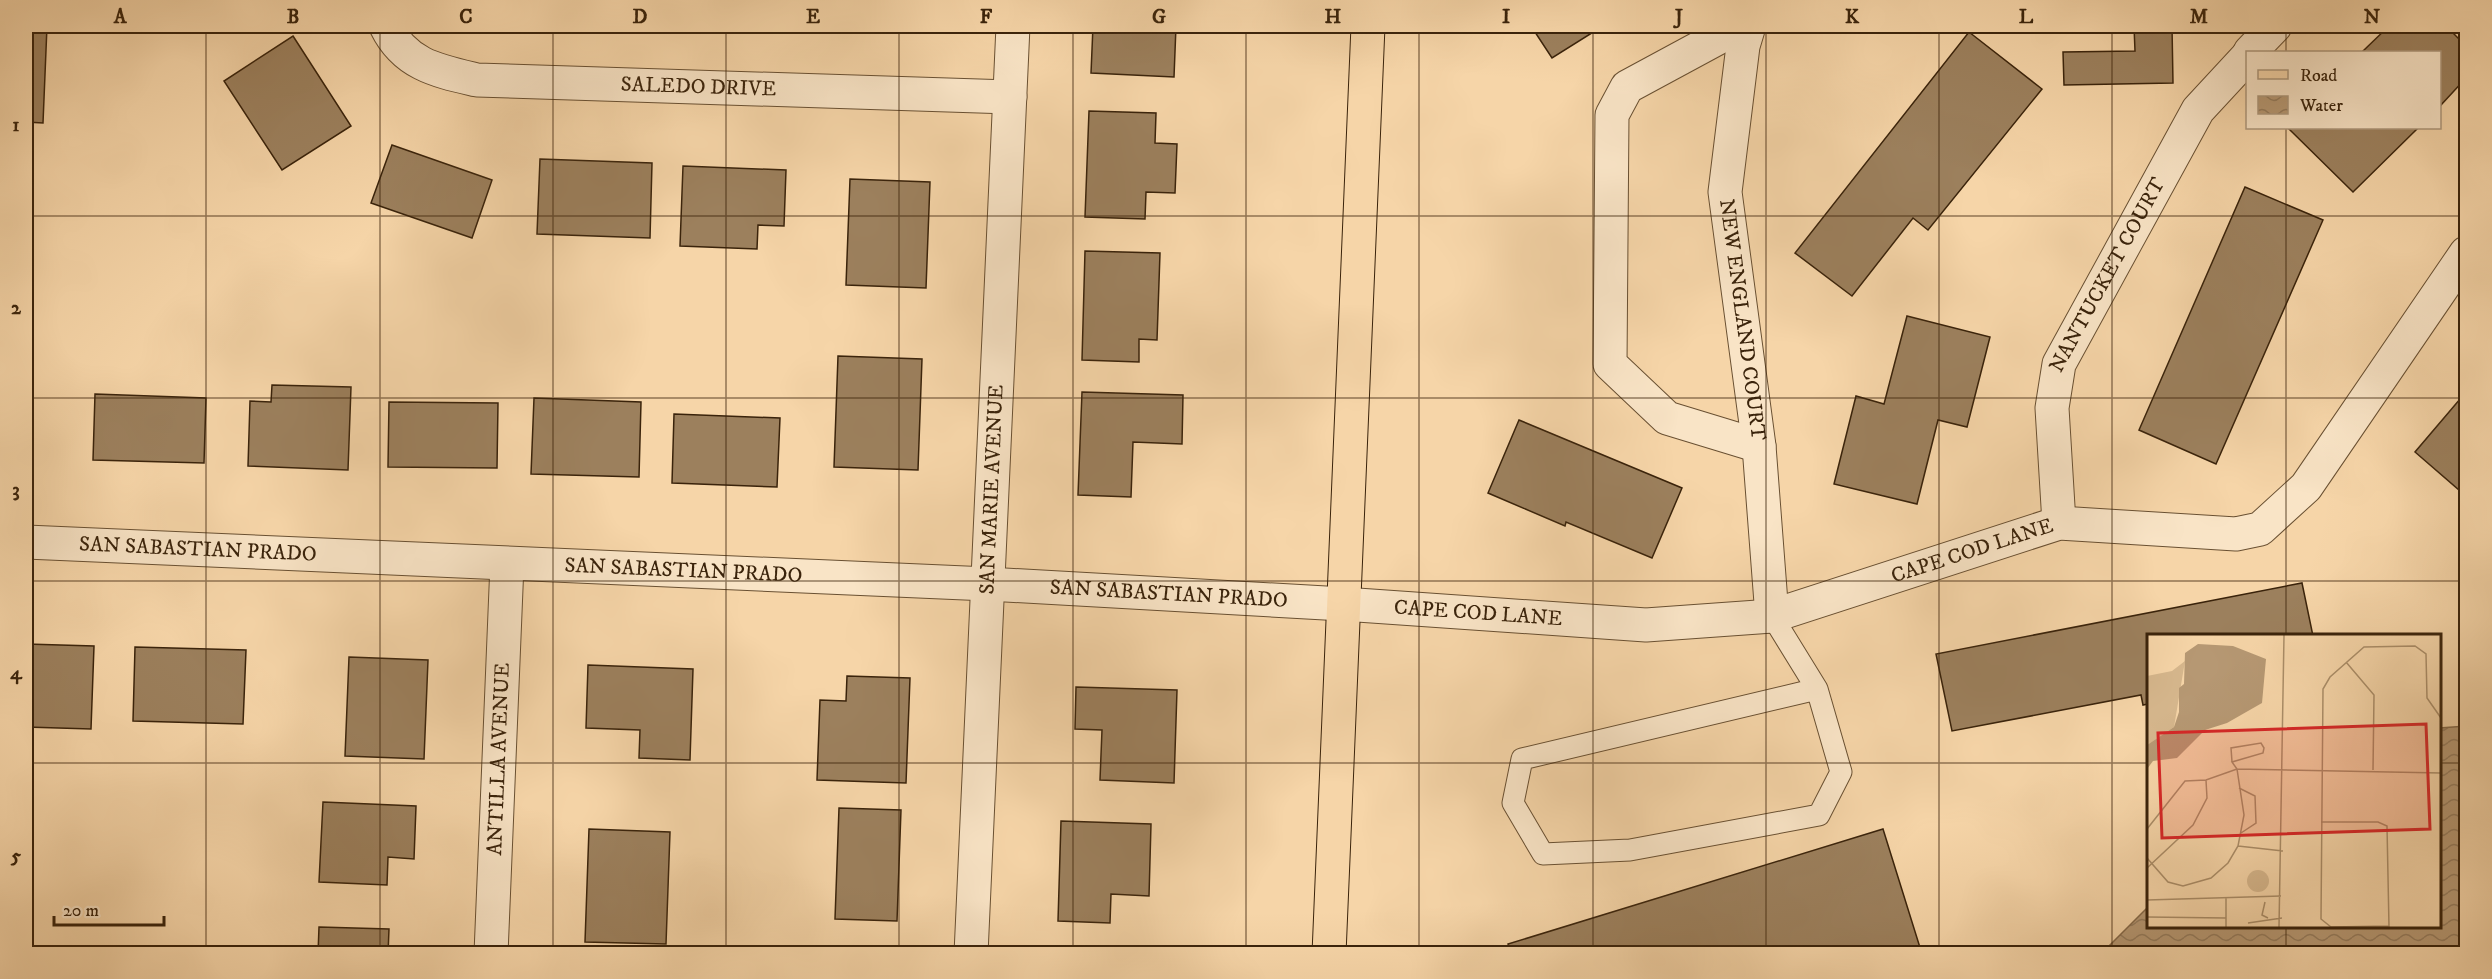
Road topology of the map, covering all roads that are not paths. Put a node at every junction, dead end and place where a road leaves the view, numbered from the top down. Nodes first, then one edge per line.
1 (1013, 26) edge
2 (1368, 26) edge
3 (1740, 26) edge
4 (1749, 26) edge
5 (2275, 26) edge
6 (391, 35) edge
7 (2252, 51) edge
8 (2246, 57) edge
9 (1010, 96) junction
10 (2466, 253) edge
11 (1759, 446) junction
12 (2059, 523) junction
13 (26, 542) edge
14 (507, 564) junction
15 (988, 584) junction
16 (1343, 604) junction
17 (1772, 616) junction
18 (1817, 689) junction
19 (490, 954) edge
20 (971, 954) edge
21 (1329, 954) edge

1 - 9 street, SAN MARIE AVENUE
2 - 16 main road
3 - 11 street
4 - 11 street, NEW ENGLAND COURT
5 - 7 street, NANTUCKET COURT
6 - 9 street, SALEDO DRIVE
8 - 12 street, NANTUCKET COURT
9 - 15 street, SAN MARIE AVENUE
10 - 12 street, CAPE COD LANE
11 - 17 street, NEW ENGLAND COURT
12 - 17 street, CAPE COD LANE
13 - 14 street, SAN SABASTIAN PRADO
14 - 15 street, SAN SABASTIAN PRADO
14 - 19 street, ANTILLA AVENUE
15 - 16 street, SAN SABASTIAN PRADO
15 - 20 street, SAN MARIE AVENUE
16 - 17 street, CAPE COD LANE
16 - 21 main road
17 - 18 lane
18 - 18 lane

